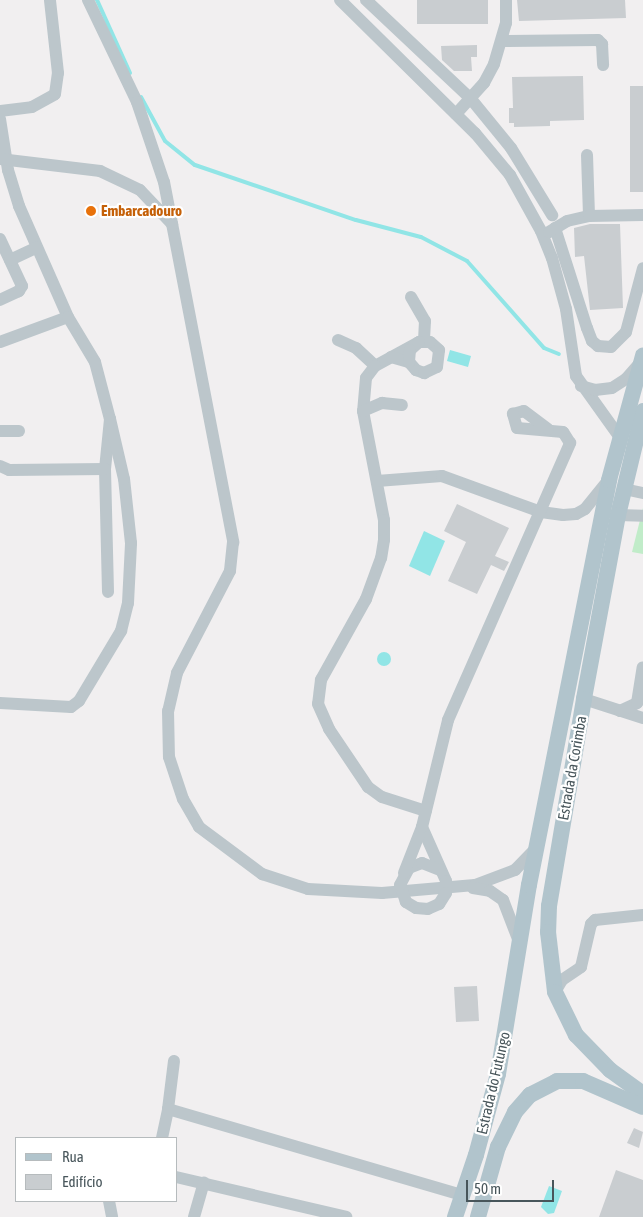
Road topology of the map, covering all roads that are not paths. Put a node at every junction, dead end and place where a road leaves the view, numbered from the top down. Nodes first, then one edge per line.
1 (50, 0) edge
2 (88, 0) edge
3 (340, 0) edge
4 (366, 0) edge
5 (506, 0) edge
6 (502, 41) junction
7 (603, 65) dead end
8 (471, 99) junction
9 (0, 111) edge
10 (456, 114) junction
11 (0, 120) edge
12 (587, 155) dead end
13 (4, 166) edge
14 (552, 215) junction
15 (643, 215) edge
16 (589, 216) junction
17 (537, 223) junction
18 (172, 224) junction
19 (555, 228) junction
20 (543, 235) junction
21 (0, 239) edge
22 (38, 251) junction
23 (8, 264) edge
24 (643, 268) edge
25 (411, 297) dead end
26 (0, 300) edge
27 (68, 317) junction
28 (338, 340) dead end
29 (422, 341) junction
30 (0, 342) edge
31 (391, 357) junction
32 (642, 359) edge
33 (409, 362) junction
34 (375, 366) junction
35 (581, 386) junction
36 (402, 405) dead end
37 (363, 411) junction
38 (643, 411) edge
39 (110, 419) junction
40 (548, 429) dead end
41 (19, 430) dead end
42 (0, 431) edge
43 (620, 436) junction
44 (105, 469) junction
45 (3, 470) edge
46 (608, 480) junction
47 (377, 481) junction
48 (624, 489) junction
49 (643, 492) edge
50 (541, 512) junction
51 (618, 515) junction
52 (643, 516) edge
53 (108, 592) dead end
54 (643, 667) edge
55 (584, 699) junction
56 (0, 702) edge
57 (620, 711) junction
58 (643, 718) edge
59 (426, 811) junction
60 (422, 827) junction
61 (538, 846) junction
62 (440, 870) junction
63 (404, 873) junction
64 (464, 886) junction
65 (447, 887) junction
66 (401, 892) junction
67 (643, 915) edge
68 (520, 946) junction
69 (555, 992) junction
70 (174, 1060) dead end
71 (643, 1094) edge
72 (643, 1107) edge
73 (168, 1109) junction
74 (162, 1137) edge
75 (178, 1176) edge
76 (204, 1182) junction
77 (463, 1195) junction
78 (109, 1202) edge
79 (112, 1217) edge
80 (194, 1217) edge
81 (346, 1217) edge
82 (455, 1217) edge
83 (478, 1217) edge

1 - 9 street
2 - 18 street
3 - 10 street
4 - 8 street
5 - 6 street
6 - 7 street
6 - 8 street
8 - 10 street
8 - 14 street
10 - 17 street
11 - 13 street
12 - 16 street
13 - 18 street
13 - 22 street
14 - 16 street
14 - 17 street
15 - 16 street
16 - 19 street
17 - 20 street
18 - 66 street
19 - 20 street
19 - 24 street
20 - 35 street
21 - 23 street
22 - 23 street
22 - 27 street
23 - 26 street
25 - 29 street
27 - 30 street
27 - 39 street
28 - 34 street
29 - 31 street
29 - 33 street
29 - 33 street
31 - 33 street
31 - 34 street
32 - 35 street
32 - 43 main road, Estrada da Corimba
34 - 37 street
35 - 43 street
36 - 37 street
37 - 47 street
38 - 48 main road, Estrada da Corimba
39 - 44 street
39 - 56 street
40 - 50 street
41 - 42 street
43 - 46 main road, Estrada da Corimba
44 - 45 street
44 - 53 street
46 - 50 street
46 - 61 main road, Estrada da Corimba
47 - 50 street
47 - 59 street
48 - 49 street
48 - 51 main road, Estrada da Corimba
50 - 59 street
51 - 52 street
51 - 55 main road, Estrada da Corimba
54 - 57 street
55 - 57 street
55 - 69 main road, Estrada da Corimba
57 - 58 street
59 - 60 street
60 - 62 street
60 - 63 street
61 - 64 street
61 - 68 main road, Estrada da Corimba
62 - 63 street
62 - 65 street
63 - 66 street
64 - 65 street
64 - 68 street
65 - 66 street
65 - 66 street
67 - 69 street
68 - 77 main road, Estrada do Futungo
69 - 71 main road, Estrada da Corimba
70 - 73 street
72 - 83 main road, Estrada do Futungo
73 - 74 street
73 - 77 street
75 - 76 street
76 - 80 street
76 - 81 street
77 - 82 main road, Estrada do Futungo
78 - 79 street

